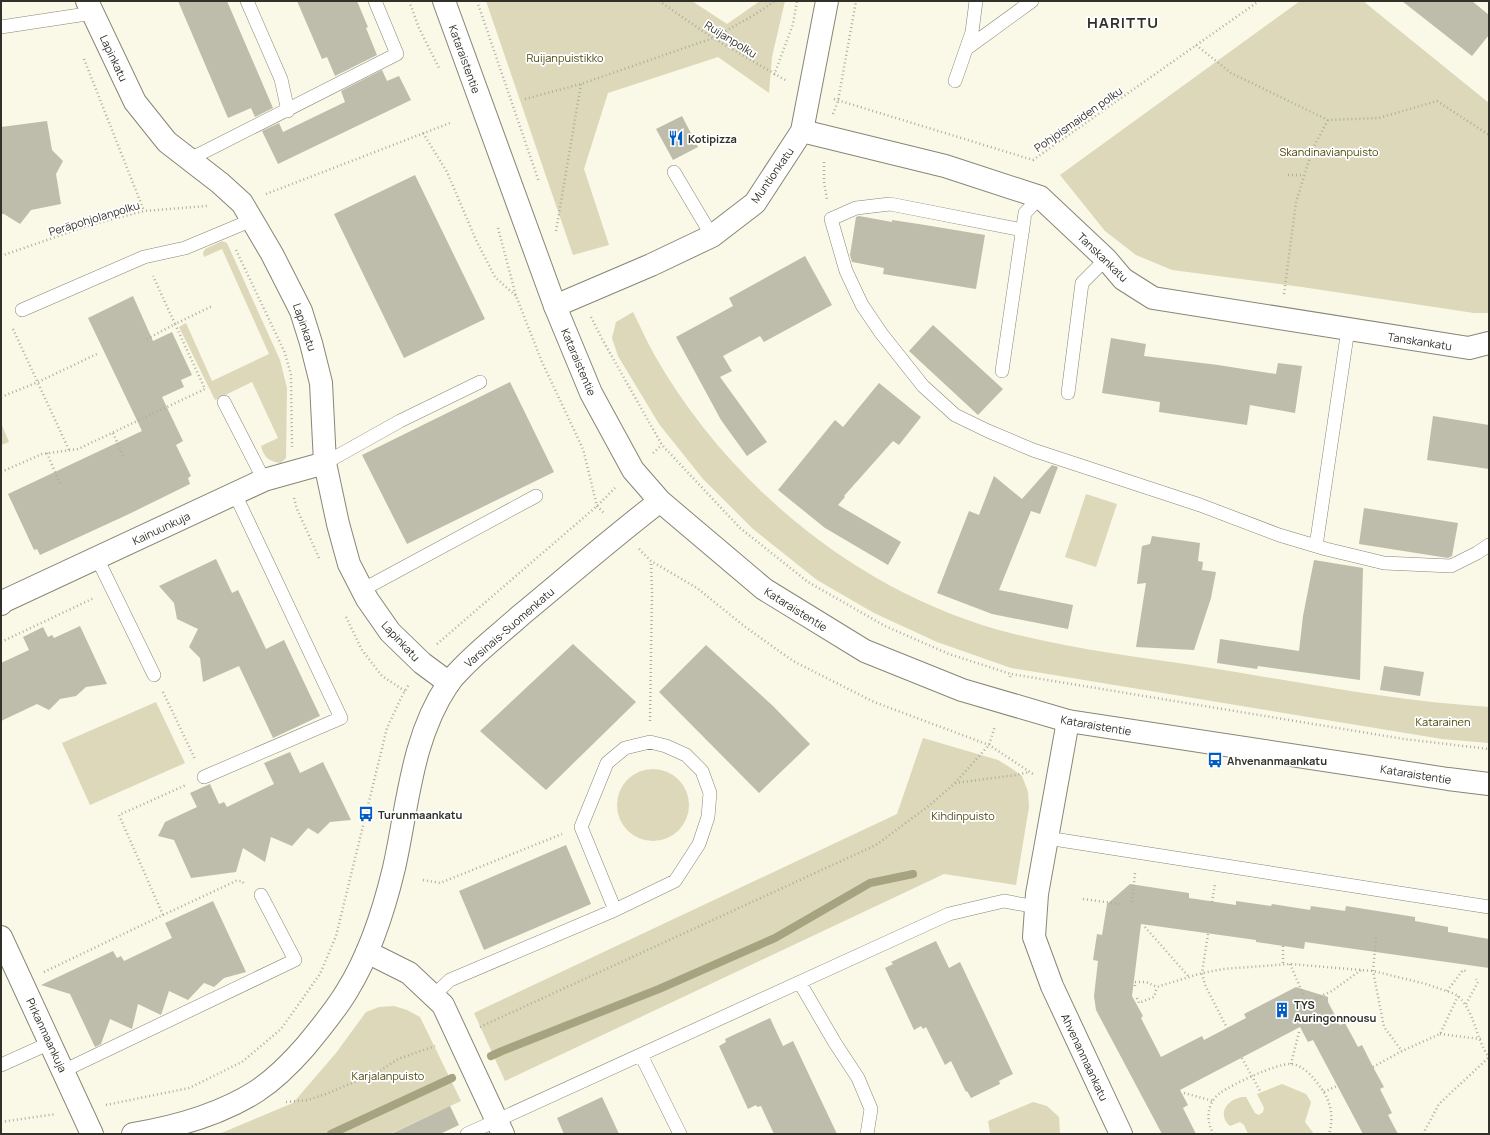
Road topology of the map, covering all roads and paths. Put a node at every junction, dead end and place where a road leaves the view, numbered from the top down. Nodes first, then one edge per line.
1 (247, 1) edge
2 (375, 1) edge
3 (409, 1) edge
4 (444, 1) edge
5 (477, 1) edge
6 (659, 1) edge
7 (774, 1) edge
8 (797, 1) edge
9 (828, 1) edge
10 (856, 1) edge
11 (976, 1) edge
12 (1032, 1) edge
13 (1259, 1) edge
14 (90, 7) edge
15 (1, 27) edge
16 (713, 38) junction
17 (1196, 45) junction
18 (966, 49) junction
19 (82, 53) dead end
20 (440, 69) dead end
21 (774, 75) junction
22 (955, 80) dead end
23 (581, 84) junction
24 (792, 84) dead end
25 (525, 99) dead end
26 (288, 111) junction
27 (1328, 120) junction
28 (450, 123) dead end
29 (802, 131) junction
30 (423, 133) junction
31 (1489, 135) edge
32 (190, 159) junction
33 (674, 172) dead end
34 (1288, 175) dead end
35 (1304, 175) junction
36 (541, 187) dead end
37 (1040, 197) junction
38 (144, 211) junction
39 (247, 212) junction
40 (553, 224) dead end
41 (498, 228) dead end
42 (1023, 230) junction
43 (556, 231) junction
44 (712, 236) junction
45 (558, 238) dead end
46 (1, 256) edge
47 (144, 257) junction
48 (1106, 259) junction
49 (516, 296) junction
50 (212, 306) dead end
51 (555, 306) junction
52 (22, 310) dead end
53 (1280, 318) junction
54 (175, 324) junction
55 (12, 328) dead end
56 (596, 328) dead end
57 (1348, 329) junction
58 (147, 339) dead end
59 (1489, 343) edge
60 (99, 353) dead end
61 (1002, 371) dead end
62 (38, 382) junction
63 (480, 382) dead end
64 (1068, 393) dead end
65 (1, 397) edge
66 (224, 402) dead end
67 (113, 433) junction
68 (69, 450) junction
69 (47, 453) junction
70 (124, 458) dead end
71 (325, 463) junction
72 (1, 472) edge
73 (264, 480) junction
74 (61, 486) dead end
75 (235, 494) junction
76 (536, 496) dead end
77 (660, 502) junction
78 (597, 506) junction
79 (621, 531) junction
80 (1489, 545) edge
81 (1316, 546) junction
82 (97, 558) junction
83 (651, 561) junction
84 (112, 589) junction
85 (362, 590) junction
86 (2, 600) edge
87 (1, 642) edge
88 (422, 663) junction
89 (1010, 674) junction
90 (154, 675) joint
91 (449, 683) junction
92 (1002, 703) junction
93 (1068, 721) junction
94 (650, 742) junction
95 (989, 745) junction
96 (1489, 750) edge
97 (1029, 772) junction
98 (204, 777) junction
99 (1037, 777) dead end
100 (955, 783) junction
101 (1489, 784) edge
102 (581, 827) junction
103 (1047, 838) junction
104 (1138, 852) junction
105 (423, 880) dead end
106 (261, 895) joint
107 (1083, 899) dead end
108 (1132, 902) dead end
109 (1120, 904) dead end
110 (1036, 906) junction
111 (1489, 907) edge
112 (615, 910) junction
113 (163, 915) junction
114 (1145, 928) dead end
115 (1208, 934) dead end
116 (1, 936) edge
117 (1376, 938) dead end
118 (1283, 946) dead end
119 (367, 952) junction
120 (1283, 964) junction
121 (1290, 964) junction
122 (1361, 970) junction
123 (1373, 971) junction
124 (1466, 971) dead end
125 (1202, 973) junction
126 (1189, 977) junction
127 (1476, 979) dead end
128 (22, 982) junction
129 (800, 983) junction
130 (1135, 986) dead end
131 (1157, 987) junction
132 (1447, 991) junction
133 (433, 996) junction
134 (1304, 996) dead end
135 (1458, 996) junction
136 (1137, 998) dead end
137 (1316, 998) dead end
138 (1466, 1004) junction
139 (1227, 1028) dead end
140 (474, 1030) dead end
141 (1299, 1032) dead end
142 (1440, 1034) junction
143 (1480, 1039) junction
144 (50, 1043) junction
145 (438, 1045) dead end
146 (1402, 1051) junction
147 (641, 1055) junction
148 (1242, 1058) dead end
149 (1489, 1058) edge
150 (1291, 1064) junction
151 (1, 1065) edge
152 (1373, 1067) dead end
153 (63, 1071) junction
154 (1252, 1076) junction
155 (1337, 1086) dead end
156 (1324, 1092) junction
157 (1184, 1093) dead end
158 (1261, 1093) dead end
159 (1213, 1101) junction
160 (279, 1103) dead end
161 (81, 1110) junction
162 (1, 1122) edge
163 (499, 1127) edge
164 (92, 1134) edge
165 (133, 1134) edge
166 (468, 1134) edge
167 (680, 1134) edge
168 (867, 1134) edge
169 (1121, 1134) edge
170 (1214, 1134) edge
171 (1329, 1134) edge
172 (1423, 1134) edge

1 - 26 lane
2 - 26 lane
3 - 20 path
4 - 51 street, Kataraistentie
5 - 36 path
6 - 16 path, Ruijanpolku
7 - 16 path
8 - 21 path
9 - 29 street, Muntionkatu
10 - 17 path, Pohjoismaiden polku
11 - 18 lane
12 - 18 lane
13 - 17 path, Pohjoismaiden polku
14 - 15 lane
14 - 32 street, Lapinkatu
16 - 21 path, Ruijanpolku
16 - 23 path
17 - 27 path
18 - 22 lane
19 - 38 path
21 - 24 path, Ruijanpolku
23 - 25 path
23 - 43 path
26 - 32 lane
27 - 31 path
27 - 35 path
28 - 30 path, Peräpohjolanpolku
29 - 37 street, Tanskankatu
29 - 44 street, Muntionkatu
30 - 39 path, Peräpohjolanpolku
30 - 49 path
32 - 39 street, Lapinkatu
33 - 44 lane
34 - 35 path
35 - 53 path
37 - 42 lane
37 - 48 street, Tanskankatu
38 - 39 path, Peräpohjolanpolku
38 - 46 path, Peräpohjolanpolku
39 - 47 lane
39 - 71 street, Lapinkatu
40 - 43 path
41 - 49 path
42 - 61 lane
42 - 81 lane
43 - 45 path
44 - 51 street, Muntionkatu
47 - 52 lane
47 - 54 path
48 - 53 street, Tanskankatu
48 - 64 lane
49 - 78 path
50 - 54 path
51 - 77 street, Kataraistentie
53 - 57 street, Tanskankatu
54 - 58 path
54 - 67 path
55 - 62 path
56 - 89 path
57 - 59 street, Tanskankatu
57 - 81 lane
60 - 62 path
62 - 65 path
62 - 68 path
63 - 71 lane
66 - 73 lane
67 - 68 path
67 - 70 path
68 - 69 path
69 - 72 path
69 - 74 path
71 - 73 street, Kainuunkuja
71 - 85 street, Lapinkatu
73 - 75 street, Kainuunkuja
75 - 82 street, Kainuunkuja
75 - 98 lane
76 - 85 lane
77 - 79 street, Varsinais-Suomenkatu
77 - 92 street, Kataraistentie
78 - 79 path
78 - 88 path
79 - 83 path
79 - 91 street, Varsinais-Suomenkatu
80 - 81 lane
82 - 84 lane
82 - 86 street, Kainuunkuja
83 - 94 path
83 - 95 path
84 - 87 path
84 - 90 lane
85 - 88 street, Lapinkatu
88 - 91 street, Lapinkatu
88 - 161 path
89 - 92 path
89 - 96 path
90 - 98 path
91 - 119 street, Varsinais-Suomenkatu
92 - 93 street, Kataraistentie
92 - 95 path
93 - 101 street, Kataraistentie
93 - 103 street, Ahvenanmaankatu
94 - 102 lane
94 - 112 lane
95 - 97 path
95 - 100 path
97 - 99 path
97 - 100 path
98 - 113 path
100 - 140 path
102 - 105 path
102 - 112 lane
103 - 104 lane
103 - 110 street, Ahvenanmaankatu
104 - 108 path
104 - 111 lane
106 - 113 path
106 - 153 lane
107 - 109 path
110 - 129 lane
110 - 169 street, Ahvenanmaankatu
112 - 133 lane
113 - 128 path
114 - 126 path
115 - 125 path
116 - 128 street, Pirkanmaankuja
117 - 123 path
118 - 120 path
119 - 133 street
119 - 165 street, Varsinais-Suomenkatu
120 - 121 path
120 - 125 path
121 - 122 path
121 - 134 path
122 - 123 path
122 - 137 path
123 - 132 path
123 - 146 path
124 - 132 path
125 - 126 path
125 - 139 path
126 - 131 path
127 - 138 path
128 - 144 street, Pirkanmaankuja
129 - 147 lane
129 - 168 lane
130 - 131 path
131 - 136 path
132 - 135 path
133 - 163 street
135 - 138 path
135 - 142 path
138 - 143 path
141 - 150 path
142 - 143 path
142 - 146 path
143 - 149 path
144 - 151 lane
144 - 153 street, Pirkanmaankuja
145 - 160 path
146 - 152 path
147 - 163 lane
147 - 167 lane
148 - 154 path
149 - 172 path
150 - 154 path
150 - 156 path
153 - 161 street, Pirkanmaankuja
154 - 158 path
154 - 159 path
155 - 156 path
156 - 171 path
157 - 159 path
159 - 170 path
161 - 162 path
161 - 164 street, Pirkanmaankuja
163 - 166 lane

